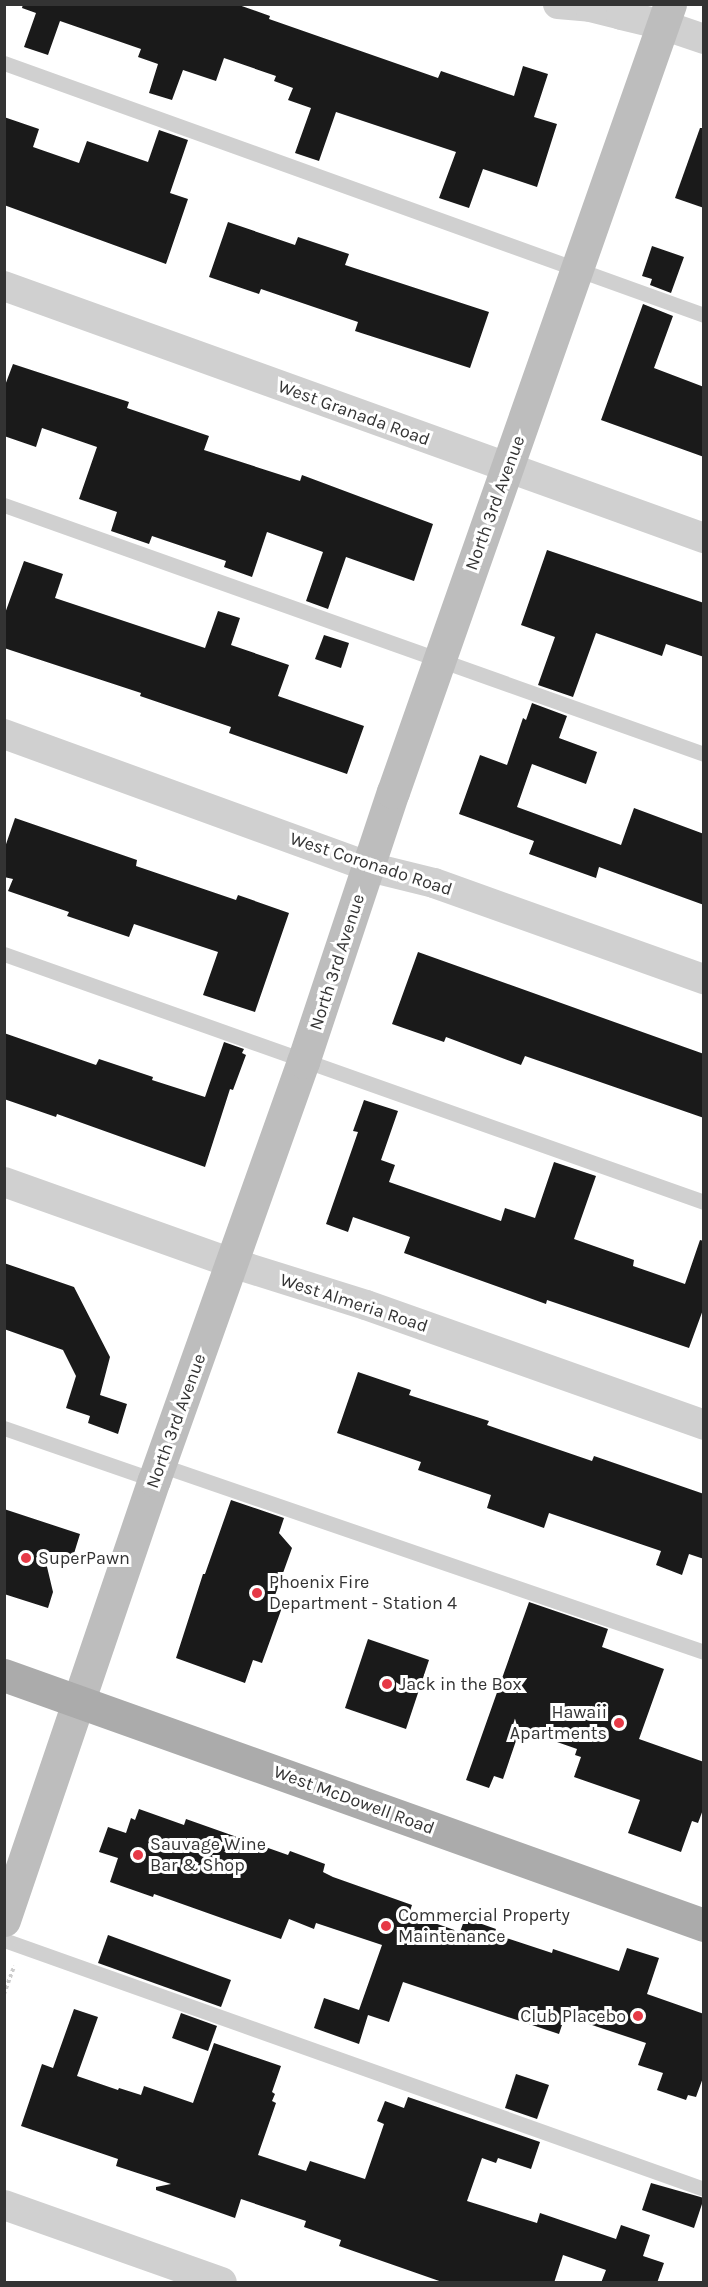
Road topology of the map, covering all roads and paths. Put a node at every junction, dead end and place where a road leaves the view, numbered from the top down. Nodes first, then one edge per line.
1 (558, 4) edge
2 (667, 15) edge
3 (704, 39) edge
4 (4, 63) edge
5 (577, 269) junction
6 (4, 286) edge
7 (704, 315) edge
8 (508, 469) junction
9 (4, 505) edge
10 (704, 538) edge
11 (440, 658) junction
12 (4, 734) edge
13 (704, 754) edge
14 (369, 867) junction
15 (4, 954) edge
16 (704, 979) edge
17 (303, 1062) junction
18 (4, 1182) edge
19 (704, 1202) edge
20 (232, 1263) junction
21 (704, 1425) edge
22 (4, 1428) edge
23 (157, 1472) junction
24 (704, 1652) edge
25 (4, 1675) edge
26 (79, 1701) junction
27 (4, 1920) edge
28 (704, 1925) edge
29 (4, 1940) edge
30 (704, 2189) edge
31 (4, 2205) edge
32 (222, 2283) edge

1 - 2 street
2 - 3 street
2 - 5 street, North 3rd Avenue
4 - 5 lane
5 - 7 lane
5 - 8 street, North 3rd Avenue
6 - 8 street, West Granada Road
8 - 10 street, West Granada Road
8 - 11 street, North 3rd Avenue
9 - 11 lane
11 - 13 lane
11 - 14 street, North 3rd Avenue
12 - 14 street, West Coronado Road
14 - 16 street, West Coronado Road
14 - 17 street, North 3rd Avenue
15 - 17 lane
17 - 19 lane
17 - 20 street, North 3rd Avenue
18 - 20 street, West Almeria Road
20 - 21 street, West Almeria Road
20 - 23 street, North 3rd Avenue
22 - 23 lane
23 - 24 lane
23 - 26 street, North 3rd Avenue
25 - 26 main road, West McDowell Road
26 - 27 street, North 3rd Avenue
26 - 28 main road, West McDowell Road
29 - 30 lane
31 - 32 street

